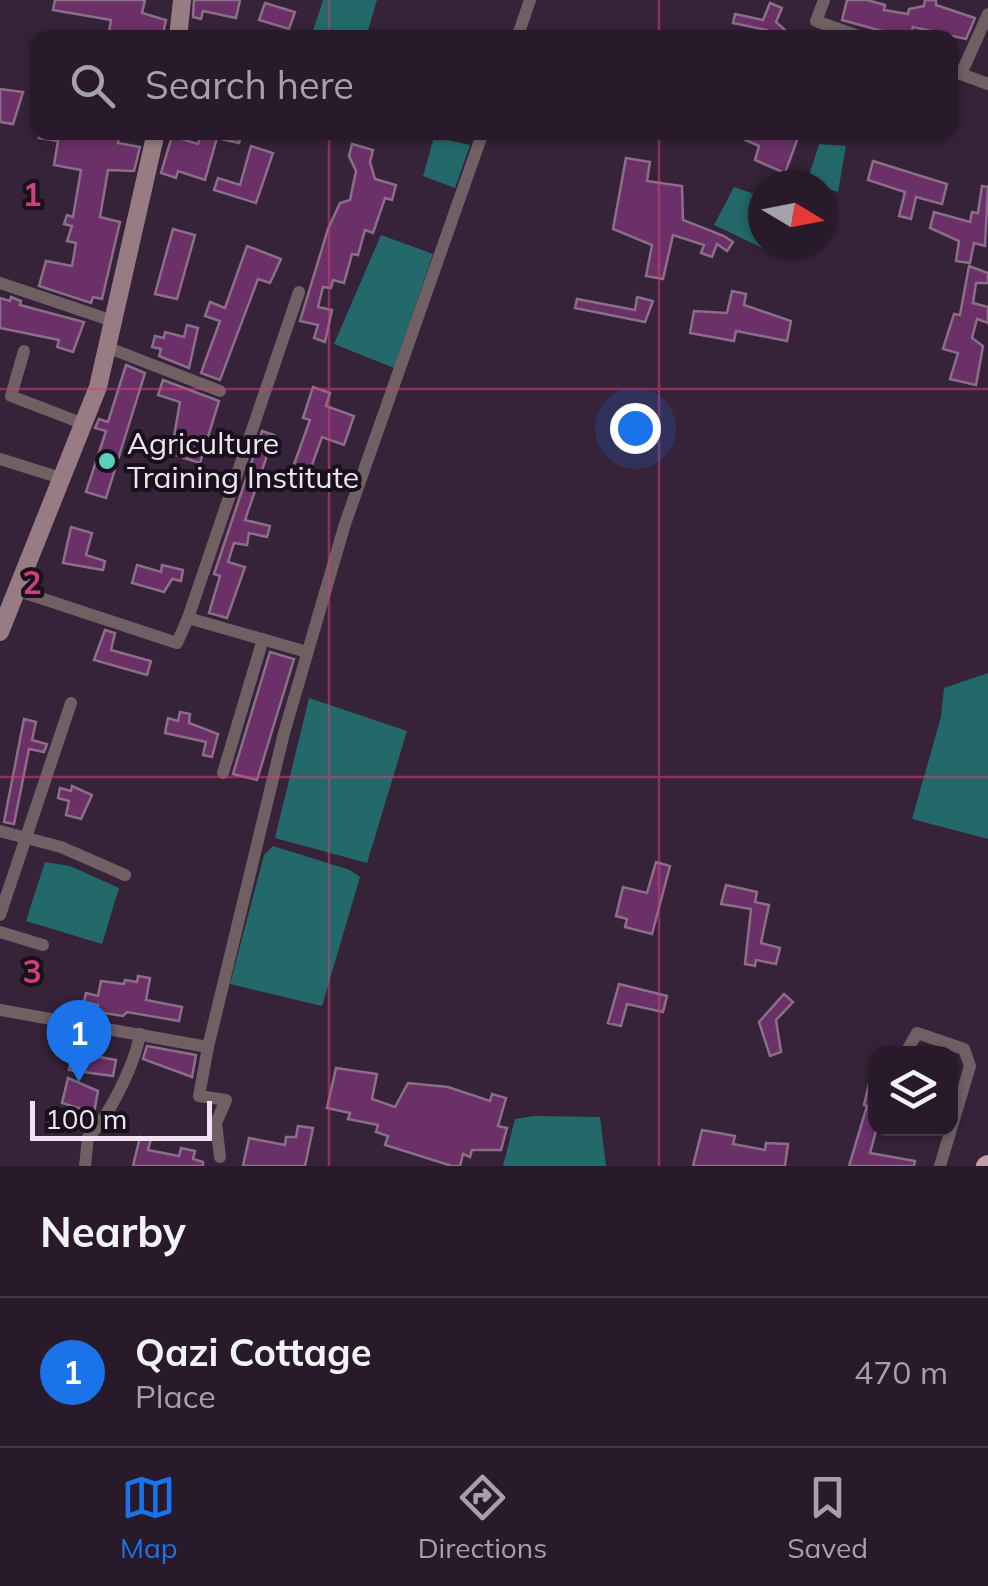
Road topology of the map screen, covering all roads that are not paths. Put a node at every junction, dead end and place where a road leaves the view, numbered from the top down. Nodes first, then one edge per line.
1 (182, 0) edge
2 (530, 0) edge
3 (824, 0) edge
4 (988, 14) edge
5 (179, 30) edge
6 (520, 30) edge
7 (841, 30) edge
8 (958, 68) edge
9 (958, 73) edge
10 (988, 84) edge
11 (154, 140) edge
12 (480, 140) edge
13 (0, 283) edge
14 (299, 292) dead end
15 (116, 322) junction
16 (108, 348) junction
17 (24, 351) dead end
18 (220, 391) dead end
19 (84, 424) junction
20 (0, 459) edge
21 (64, 479) junction
22 (16, 590) junction
23 (188, 618) junction
24 (1, 625) edge
25 (262, 639) junction
26 (307, 652) junction
27 (71, 703) dead end
28 (223, 772) dead end
29 (0, 831) edge
30 (26, 838) junction
31 (124, 875) dead end
32 (0, 915) edge
33 (0, 932) edge
34 (44, 946) dead end
35 (0, 1010) edge
36 (140, 1034) junction
37 (909, 1046) edge
38 (955, 1046) edge
39 (208, 1047) junction
40 (958, 1047) edge
41 (958, 1106) edge
42 (949, 1136) edge
43 (220, 1157) dead end
44 (86, 1166) edge
45 (940, 1166) edge

1 - 5 main road
2 - 6 street
3 - 7 street
4 - 8 street
9 - 10 street
11 - 15 main road
12 - 26 street
13 - 15 street
14 - 23 street
15 - 16 main road
16 - 18 street
16 - 19 main road
17 - 19 street
19 - 21 main road
20 - 21 street
21 - 22 main road
22 - 23 street
22 - 24 main road
23 - 25 street
25 - 26 street
25 - 28 street
26 - 39 street
27 - 30 street
29 - 30 street
30 - 31 street
30 - 32 street
33 - 34 street
35 - 36 street
36 - 39 street
36 - 44 street
37 - 38 street
39 - 43 street
40 - 41 street
42 - 45 street

